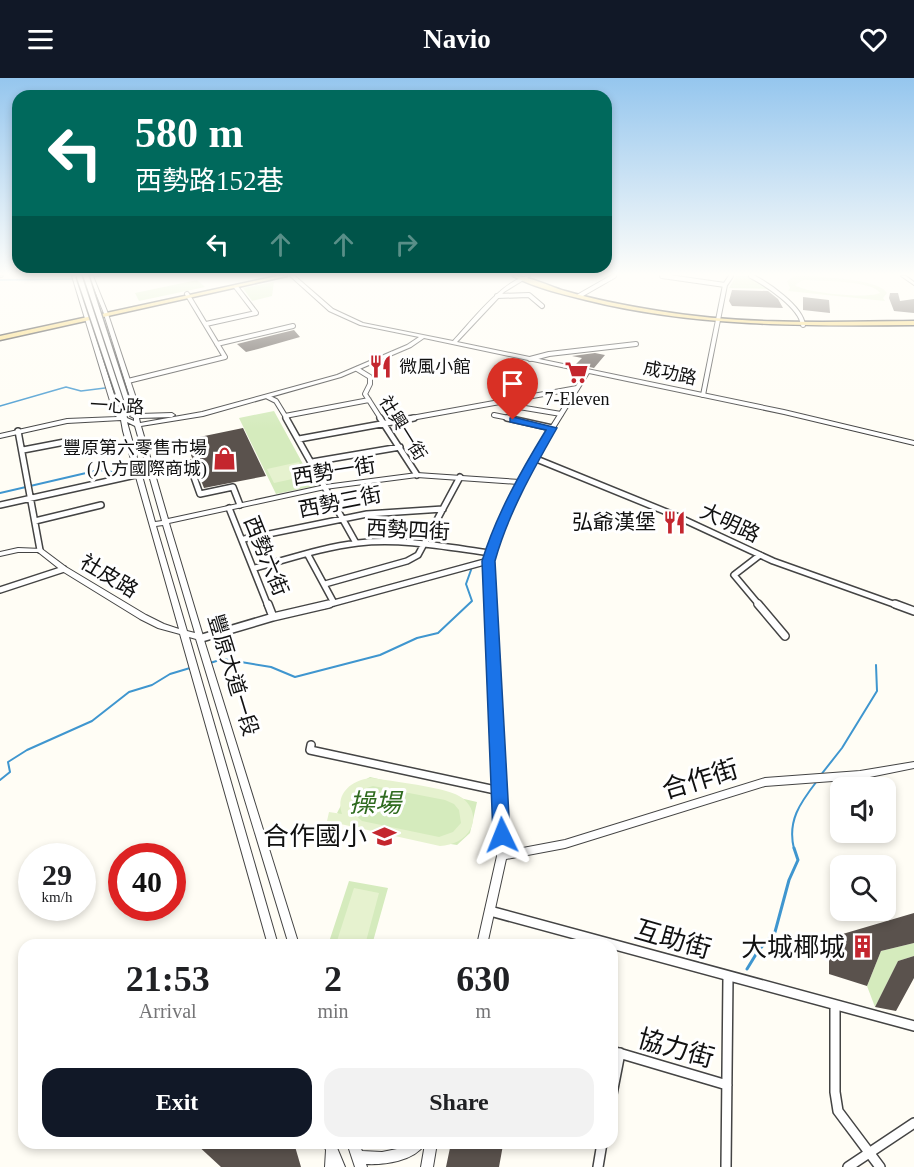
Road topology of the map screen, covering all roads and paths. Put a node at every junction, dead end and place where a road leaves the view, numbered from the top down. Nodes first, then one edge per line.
1 (40, 327) edge
2 (90, 327) edge
3 (97, 327) edge
4 (103, 327) edge
5 (110, 327) edge
6 (208, 327) edge
7 (290, 327) edge
8 (382, 327) edge
9 (469, 327) edge
10 (717, 327) edge
11 (0, 336) edge
12 (423, 337) junction
13 (454, 343) junction
14 (217, 344) junction
15 (636, 344) dead end
16 (530, 359) junction
17 (357, 369) junction
18 (588, 371) junction
19 (128, 381) junction
20 (577, 388) junction
21 (703, 395) junction
22 (268, 397) junction
23 (369, 400) junction
24 (124, 402) junction
25 (519, 407) dead end
26 (561, 414) junction
27 (136, 415) junction
28 (195, 415) junction
29 (494, 415) dead end
30 (285, 416) junction
31 (122, 418) junction
32 (384, 423) junction
33 (138, 425) junction
34 (552, 428) junction
35 (18, 431) junction
36 (0, 436) edge
37 (299, 439) junction
38 (70, 441) dead end
39 (914, 443) edge
40 (400, 447) junction
41 (23, 450) junction
42 (534, 458) junction
43 (312, 462) junction
44 (189, 463) dead end
45 (140, 474) junction
46 (417, 476) junction
47 (460, 477) junction
48 (523, 482) junction
49 (325, 487) junction
50 (31, 498) junction
51 (100, 505) dead end
52 (240, 505) junction
53 (0, 506) edge
54 (229, 508) junction
55 (443, 509) junction
56 (342, 516) junction
57 (35, 521) junction
58 (165, 522) junction
59 (153, 525) junction
60 (244, 539) junction
61 (356, 543) junction
62 (424, 544) junction
63 (40, 550) junction
64 (0, 554) edge
65 (309, 555) junction
66 (760, 555) junction
67 (489, 557) junction
68 (255, 568) junction
69 (64, 569) junction
70 (325, 584) junction
71 (0, 590) edge
72 (334, 603) junction
73 (914, 611) edge
74 (273, 617) junction
75 (183, 632) junction
76 (785, 636) dead end
77 (202, 638) junction
78 (311, 745) dead end
79 (914, 765) edge
80 (500, 792) junction
81 (502, 856) junction
82 (490, 911) junction
83 (271, 939) edge
84 (292, 939) edge
85 (483, 939) edge
86 (595, 939) edge
87 (618, 945) edge
88 (728, 977) junction
89 (835, 1006) junction
90 (914, 1026) edge
91 (618, 1053) edge
92 (728, 1085) junction
93 (914, 1123) edge
94 (330, 1149) edge
95 (331, 1149) edge
96 (408, 1149) edge
97 (430, 1149) edge
98 (601, 1149) edge
99 (871, 1154) junction
100 (359, 1162) edge
101 (331, 1167) edge
102 (339, 1167) edge
103 (426, 1167) edge
104 (597, 1167) edge
105 (726, 1167) edge
106 (848, 1167) edge
107 (880, 1167) edge

1 - 11 main road
2 - 31 street, 豐原大道一段
3 - 24 street, bridge
4 - 24 street, bridge
5 - 19 street, 豐原大道一段
6 - 14 street
7 - 14 street
8 - 12 street, 成功路
9 - 13 street
10 - 21 street
12 - 13 street, 成功路
12 - 17 street, 一心路
13 - 16 street, 成功路
14 - 19 street
15 - 16 street
16 - 18 street, 成功路
17 - 22 street, 一心路
17 - 23 street, 社興一街
18 - 20 street
18 - 21 street, 成功路
19 - 27 street, 豐原大道一段
20 - 26 street
20 - 32 street
21 - 39 street, 成功路
22 - 28 street, 一心路
22 - 30 street
23 - 30 street
23 - 32 street, 社興一街
24 - 27 street, 豐原大道一段
24 - 31 street, 豐原大道一段
25 - 26 street
26 - 34 street
27 - 28 street
27 - 31 street
27 - 33 street, 豐原大道一段
28 - 33 street, 一心路
29 - 34 street
30 - 37 street
31 - 33 street, 一心路
31 - 35 street, 一心路
31 - 45 street, 豐原大道一段
32 - 37 street
32 - 40 street, 社興一街
33 - 58 street, 豐原大道一段
34 - 42 street
35 - 36 street, 一心路
35 - 41 street
37 - 43 street
38 - 41 street
40 - 43 street
40 - 46 street, 社興一街
41 - 50 street
42 - 48 street
42 - 66 street, 大明路
43 - 49 street
44 - 52 street
45 - 50 street
45 - 59 street, 豐原大道一段
46 - 47 street, 西勢一街
46 - 49 street, 西勢一街
47 - 48 street, 西勢一街
47 - 55 street
48 - 67 street
49 - 52 street, 西勢一街
49 - 56 street
50 - 53 street
50 - 57 street
51 - 57 street
52 - 54 street, 西勢一街
54 - 58 street, 西勢一街
54 - 60 street, 西勢六街
55 - 56 street, 西勢三街
55 - 62 street
56 - 60 street, 西勢三街
56 - 61 street
57 - 63 street
58 - 59 street, 西勢一街
58 - 77 street, 豐原大道一段
59 - 75 street, 豐原大道一段
60 - 68 street, 西勢六街
61 - 62 street, 西勢四街
61 - 65 street, 西勢四街
62 - 67 street, 西勢四街
62 - 70 street
63 - 64 street
63 - 69 street, 社皮路
65 - 68 street, 西勢四街
65 - 70 street
66 - 73 street, 大明路
66 - 76 street
67 - 72 street
67 - 80 street
68 - 74 street, 西勢六街
69 - 71 street
69 - 75 street, 社皮路
70 - 72 street
72 - 74 street
74 - 77 street
75 - 77 street, 社皮路
75 - 83 street, 豐原大道一段
77 - 84 street, 豐原大道一段
78 - 80 street
79 - 81 street, 合作街
80 - 81 street
81 - 82 street
82 - 85 street
82 - 86 street, 互助街
87 - 88 street, 互助街
88 - 89 street, 互助街
88 - 92 street
89 - 90 street, 互助街
89 - 99 street
91 - 92 street, 協力街
92 - 105 street
93 - 99 street
94 - 101 street
95 - 102 street
96 - 100 street
97 - 103 street
98 - 104 street
99 - 106 street
99 - 107 street

